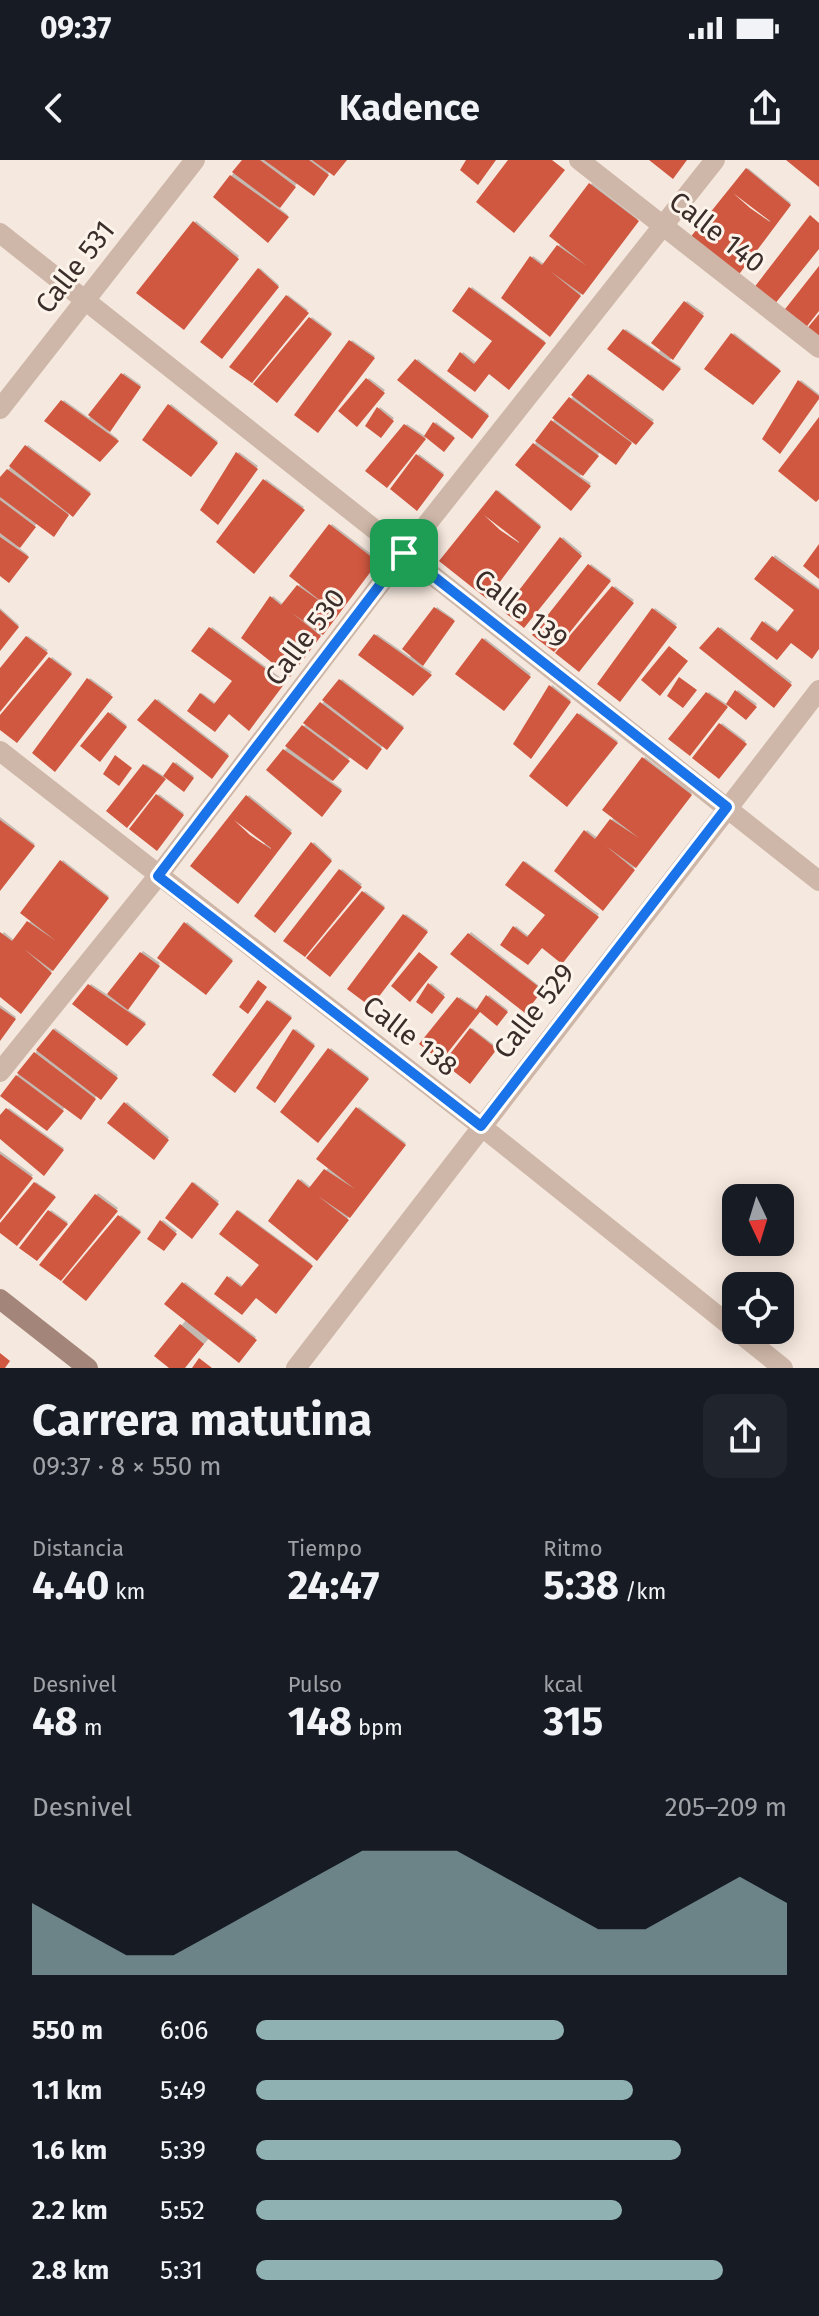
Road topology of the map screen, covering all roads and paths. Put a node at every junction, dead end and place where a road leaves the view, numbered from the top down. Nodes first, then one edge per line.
1 (195, 160) edge
2 (579, 160) edge
3 (715, 160) edge
4 (663, 225) junction
5 (0, 233) edge
6 (85, 301) junction
7 (819, 348) edge
8 (0, 409) edge
9 (404, 553) junction
10 (819, 690) edge
11 (0, 751) edge
12 (727, 807) junction
13 (158, 876) junction
14 (819, 881) edge
15 (0, 1072) edge
16 (481, 1126) junction
17 (0, 1299) edge
18 (88, 1368) edge
19 (296, 1368) edge
20 (783, 1368) edge

1 - 6 street, Calle 531
2 - 4 street, Calle 140
3 - 4 street, Calle 530
4 - 7 street, Calle 140
4 - 9 street, Calle 530
5 - 6 street, Calle 139
6 - 8 street, Calle 531
6 - 9 street, Calle 139
9 - 12 street, Calle 139
9 - 13 street, Calle 530
10 - 12 street, Calle 529
11 - 13 street, Calle 138
12 - 14 street, Calle 139
12 - 16 street, Calle 529
13 - 15 street, Calle 530
13 - 16 street, Calle 138
16 - 19 street, Calle 529
16 - 20 street, Calle 138
17 - 18 street

